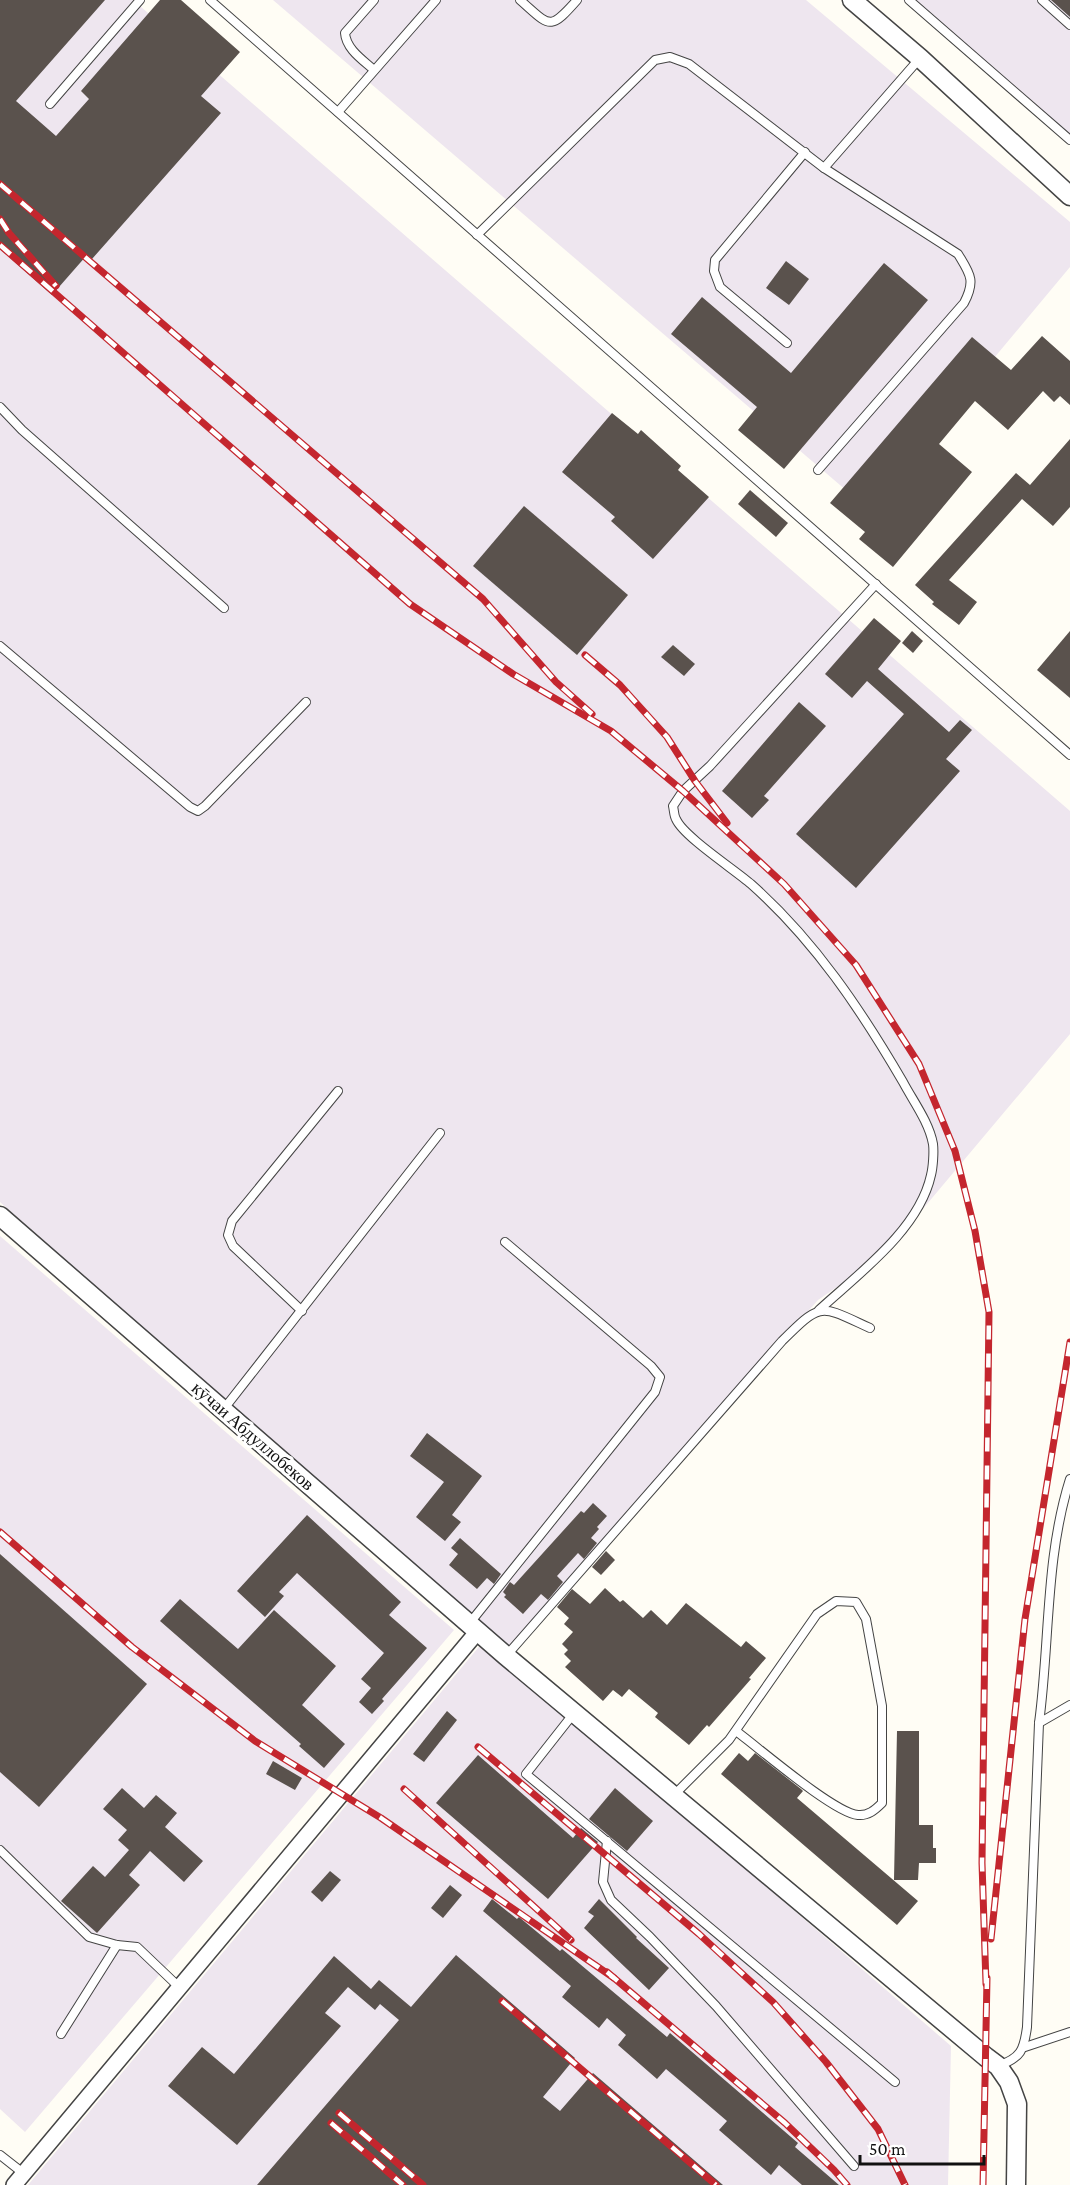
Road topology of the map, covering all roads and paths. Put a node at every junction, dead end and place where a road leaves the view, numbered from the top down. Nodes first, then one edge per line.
1 (140, 0) edge
2 (210, 0) edge
3 (374, 0) edge
4 (435, 0) edge
5 (520, 0) edge
6 (577, 0) edge
7 (852, 0) edge
8 (909, 0) edge
9 (1042, 0) edge
10 (1070, 25) edge
11 (920, 58) junction
12 (374, 70) junction
13 (50, 104) dead end
14 (338, 112) junction
15 (1070, 140) edge
16 (805, 152) junction
17 (824, 168) junction
18 (1070, 196) edge
19 (477, 235) junction
20 (787, 343) dead end
21 (0, 407) edge
22 (818, 470) dead end
23 (876, 584) junction
24 (224, 608) dead end
25 (0, 646) edge
26 (306, 702) dead end
27 (1070, 755) edge
28 (338, 1090) dead end
29 (440, 1133) dead end
30 (0, 1216) edge
31 (505, 1242) dead end
32 (819, 1310) junction
33 (302, 1311) junction
34 (870, 1328) dead end
35 (224, 1410) junction
36 (1070, 1479) edge
37 (474, 1627) junction
38 (506, 1656) junction
39 (1070, 1705) edge
40 (574, 1713) junction
41 (1039, 1723) junction
42 (736, 1731) junction
43 (673, 1796) junction
44 (607, 1841) junction
45 (0, 1850) edge
46 (117, 1945) junction
47 (179, 1987) junction
48 (1070, 2032) edge
49 (61, 2034) dead end
50 (1025, 2047) junction
51 (998, 2066) junction
52 (895, 2082) dead end
53 (0, 2155) edge
54 (854, 2166) dead end
55 (19, 2179) edge
56 (1016, 2185) edge

1 - 13 lane
2 - 14 lane
3 - 12 lane
4 - 12 lane
5 - 6 lane
7 - 11 street
8 - 15 lane
9 - 10 lane
11 - 17 lane
11 - 18 street
12 - 14 lane
14 - 19 lane
16 - 17 lane
16 - 19 lane
16 - 20 lane
17 - 22 lane
19 - 23 lane
21 - 24 lane
23 - 27 lane
23 - 32 lane
25 - 26 lane
28 - 33 lane
29 - 33 lane
30 - 35 street, кӯчаи Абдуллобеков
31 - 37 lane
32 - 34 lane
32 - 38 lane
33 - 35 lane
35 - 37 street, кӯчаи Абдуллобеков
36 - 41 lane
37 - 38 street, кӯчаи Абдуллобеков
37 - 47 street
38 - 40 street, кӯчаи Абдуллобеков
39 - 41 lane
40 - 43 street, кӯчаи Абдуллобеков
40 - 44 lane
41 - 50 lane
42 - 42 lane
42 - 43 lane
43 - 51 street, кӯчаи Абдуллобеков
44 - 52 lane
44 - 54 lane
45 - 46 lane
46 - 47 lane
46 - 49 lane
47 - 55 street
48 - 50 lane
50 - 51 lane
51 - 56 street
53 - 55 lane

